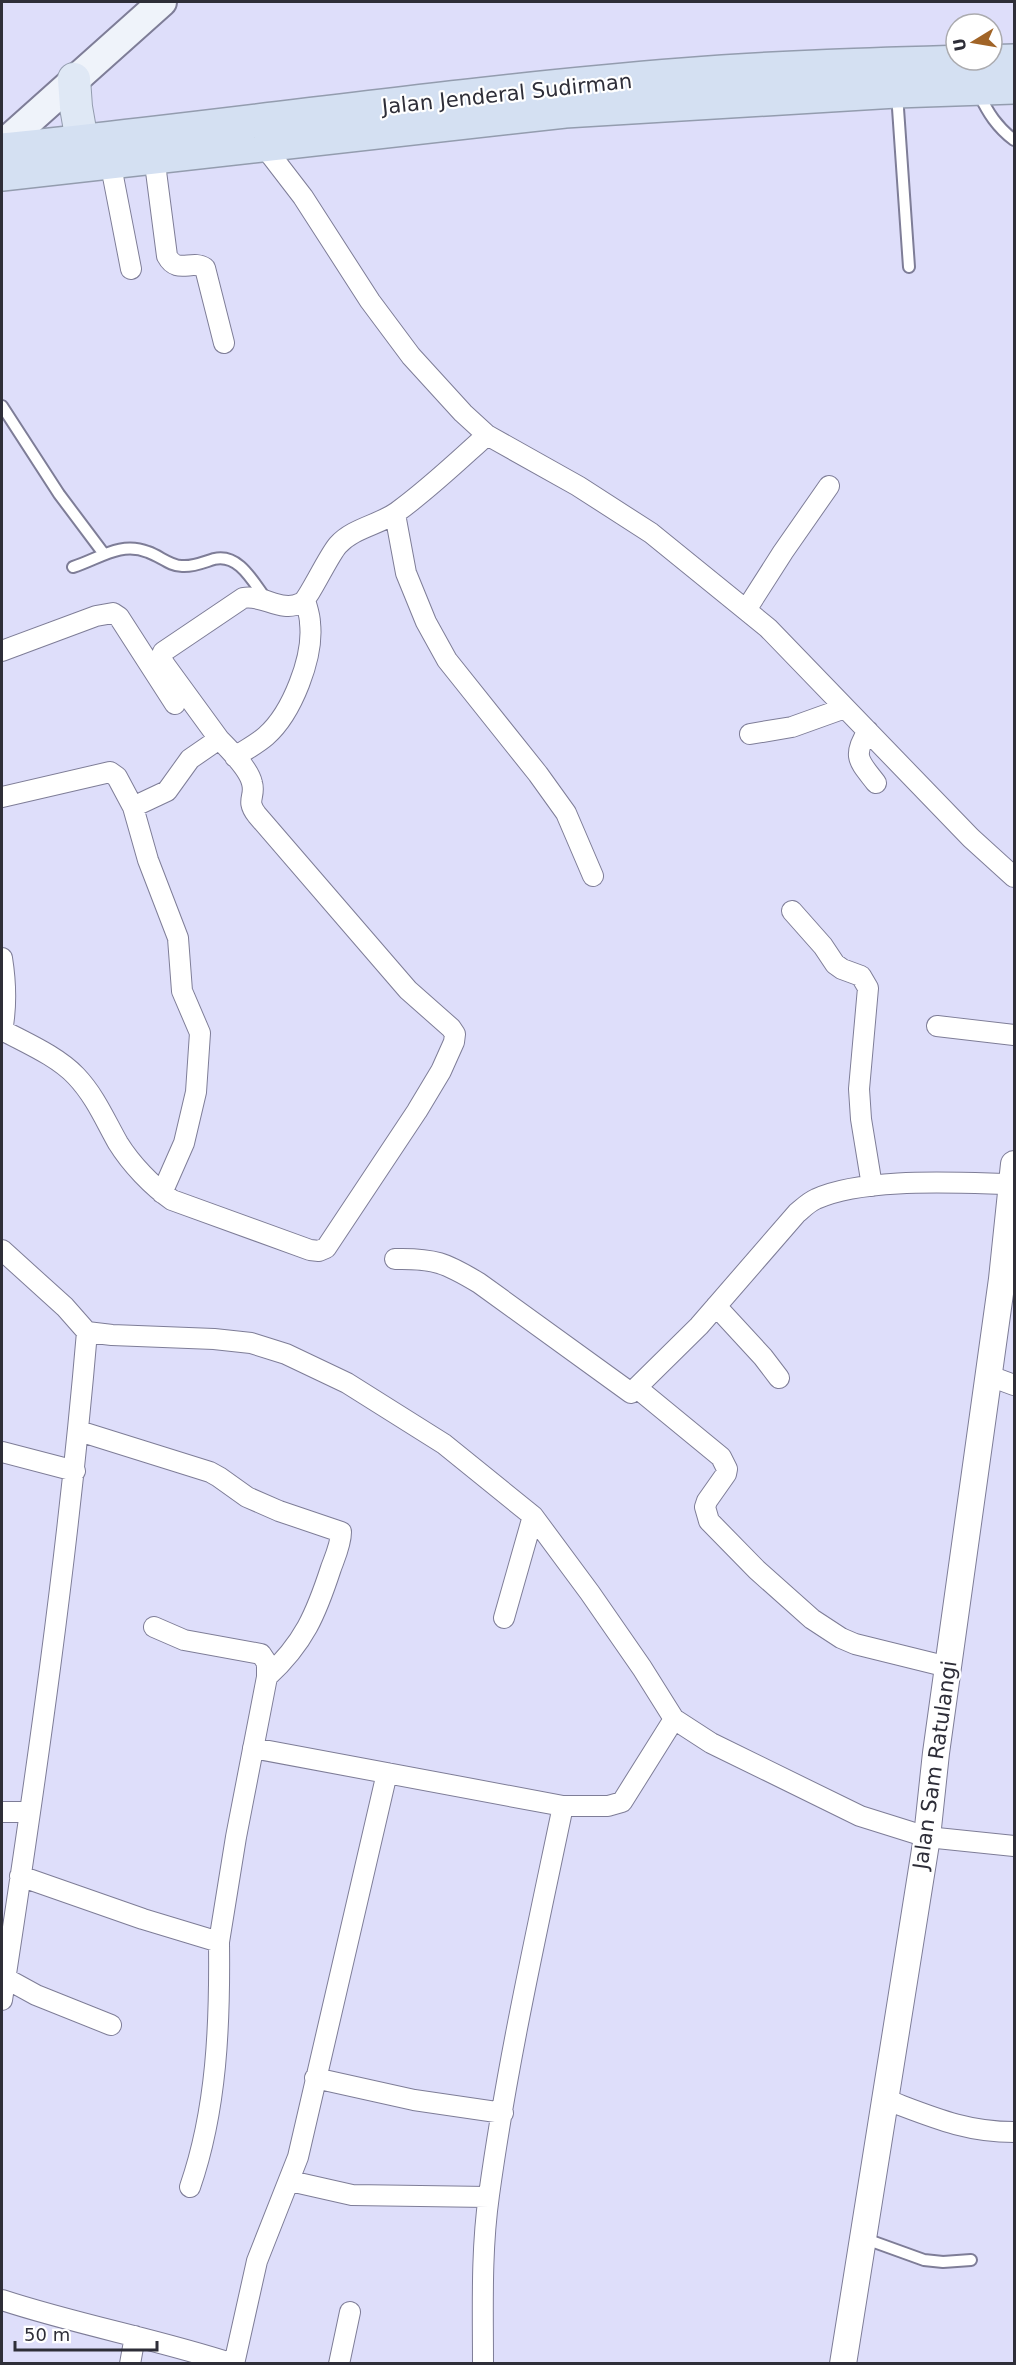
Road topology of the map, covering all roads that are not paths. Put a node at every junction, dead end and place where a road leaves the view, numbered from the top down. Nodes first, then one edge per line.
1 (157, 3) edge
2 (1014, 61) edge
3 (74, 79) junction
4 (1014, 87) edge
5 (684, 89) junction
6 (976, 89) junction
7 (896, 91) junction
8 (1014, 140) edge
9 (2, 145) edge
10 (262, 146) junction
11 (2, 150) edge
12 (93, 156) junction
13 (154, 156) junction
14 (2, 174) edge
15 (909, 267) dead end
16 (130, 268) dead end
17 (224, 343) dead end
18 (2, 406) edge
19 (487, 435) junction
20 (829, 486) dead end
21 (395, 514) junction
22 (101, 555) junction
23 (77, 566) dead end
24 (305, 600) junction
25 (268, 602) junction
26 (746, 610) junction
27 (2, 651) edge
28 (155, 662) junction
29 (175, 704) dead end
30 (845, 708) junction
31 (867, 731) junction
32 (750, 734) dead end
33 (219, 740) junction
34 (235, 757) junction
35 (876, 783) dead end
36 (2, 797) edge
37 (133, 807) junction
38 (593, 876) dead end
39 (1014, 877) edge
40 (792, 911) dead end
41 (2, 958) edge
42 (937, 1026) dead end
43 (2, 1030) edge
44 (1014, 1035) edge
45 (1013, 1174) edge
46 (872, 1186) junction
47 (162, 1193) junction
48 (2, 1250) edge
49 (395, 1258) dead end
50 (1008, 1281) edge
51 (708, 1316) junction
52 (87, 1332) junction
53 (987, 1375) junction
54 (779, 1378) dead end
55 (1014, 1385) edge
56 (637, 1388) junction
57 (79, 1431) junction
58 (2, 1452) edge
59 (75, 1471) junction
60 (533, 1516) junction
61 (504, 1618) dead end
62 (154, 1627) dead end
63 (948, 1667) junction
64 (267, 1677) junction
65 (674, 1719) junction
66 (253, 1748) junction
67 (387, 1773) junction
68 (563, 1806) junction
69 (2, 1812) edge
70 (30, 1812) junction
71 (927, 1837) junction
72 (1014, 1846) edge
73 (20, 1876) junction
74 (219, 1942) junction
75 (5, 1978) junction
76 (2, 2000) edge
77 (111, 2025) dead end
78 (315, 2078) junction
79 (884, 2099) junction
80 (503, 2113) junction
81 (1014, 2132) edge
82 (290, 2181) junction
83 (190, 2187) dead end
84 (488, 2197) junction
85 (862, 2238) junction
86 (971, 2260) dead end
87 (2, 2300) edge
88 (350, 2312) dead end
89 (135, 2336) junction
90 (130, 2364) edge
91 (234, 2364) edge
92 (339, 2364) edge
93 (483, 2364) edge
94 (843, 2364) edge

1 - 3 main road
2 - 5 highway, Jalan Jenderal Sudirman
3 - 9 main road
3 - 12 main road
4 - 6 highway, Jalan Jenderal Sudirman
5 - 7 highway, Jalan Jenderal Sudirman
5 - 10 highway, Jalan Jenderal Sudirman
5 - 12 highway, Jalan Jenderal Sudirman
6 - 7 highway, Jalan Jenderal Sudirman
6 - 8 lane
7 - 15 lane
10 - 13 highway, Jalan Jenderal Sudirman
10 - 19 street
11 - 12 highway, Jalan Jenderal Sudirman
12 - 13 highway, Jalan Jenderal Sudirman
12 - 14 highway, Jalan Jenderal Sudirman
12 - 16 street
13 - 17 street
18 - 22 lane
19 - 21 street
19 - 26 street
20 - 26 street
21 - 24 street
21 - 38 street
22 - 23 lane
22 - 25 lane
24 - 25 street
24 - 34 street
25 - 28 street
26 - 30 street
27 - 28 street
28 - 29 street
28 - 33 street
30 - 31 street
30 - 32 street
31 - 35 street
31 - 39 street
33 - 34 street
33 - 37 street
34 - 47 street
36 - 37 street
37 - 47 street
40 - 46 street
41 - 43 street
42 - 44 street
43 - 47 street
45 - 46 street
45 - 50 street, Jalan Sam Ratulangi
46 - 51 street
48 - 52 street
49 - 56 street
50 - 53 street, Jalan Sam Ratulangi
51 - 54 street
51 - 56 street
52 - 57 street
52 - 60 street
53 - 55 street
53 - 63 street, Jalan Sam Ratulangi
56 - 63 street
57 - 59 street
57 - 64 street
58 - 59 street
59 - 70 street
60 - 61 street
60 - 65 street
62 - 64 street
63 - 71 street, Jalan Sam Ratulangi
64 - 66 street
65 - 68 street
65 - 71 street
66 - 67 street
66 - 74 street
67 - 68 street
67 - 78 street
68 - 80 street
69 - 70 street
70 - 73 street
71 - 72 street
71 - 79 street, Jalan Sam Ratulangi
73 - 74 street
73 - 75 street
74 - 83 street
75 - 76 street
75 - 77 street
78 - 80 street
78 - 82 street
79 - 81 street
79 - 85 street, Jalan Sam Ratulangi
80 - 84 street
82 - 84 street
82 - 91 street
84 - 93 street
85 - 86 lane
85 - 94 street, Jalan Sam Ratulangi
87 - 89 street
88 - 92 street
89 - 90 street
89 - 91 street

